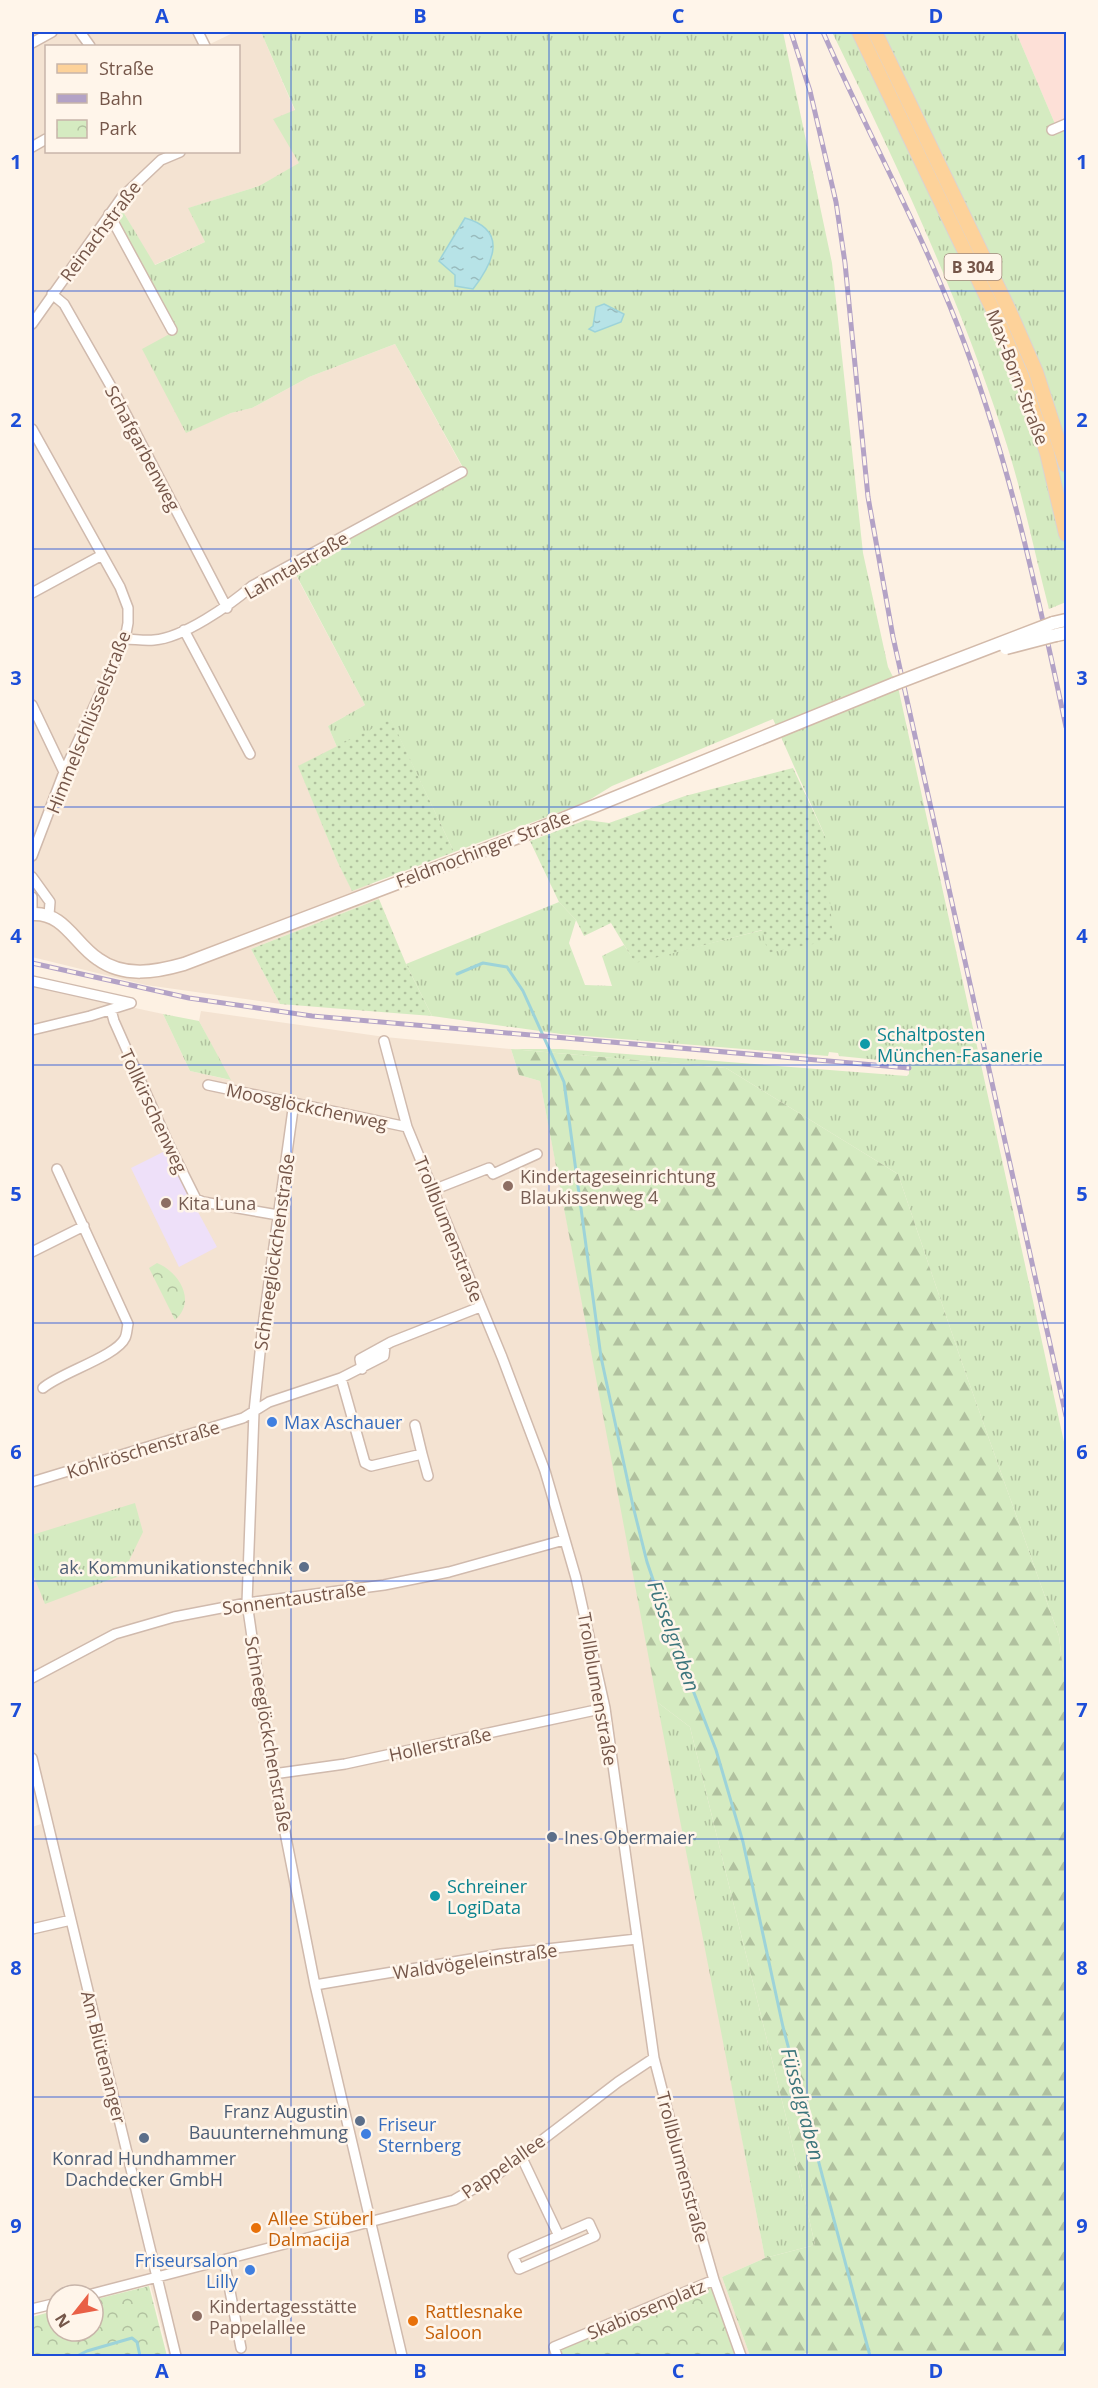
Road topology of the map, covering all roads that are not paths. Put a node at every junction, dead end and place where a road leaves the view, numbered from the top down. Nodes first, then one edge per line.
1 (52, 32) edge
2 (80, 32) edge
3 (859, 32) edge
4 (875, 32) edge
5 (32, 43) edge
6 (89, 45) edge
7 (1066, 124) edge
8 (1052, 130) dead end
9 (174, 153) edge
10 (158, 156) edge
11 (109, 214) junction
12 (52, 294) junction
13 (32, 324) edge
14 (172, 330) dead end
15 (32, 429) edge
16 (1066, 465) edge
17 (462, 472) dead end
18 (1066, 534) edge
19 (102, 555) junction
20 (32, 593) edge
21 (226, 608) junction
22 (1066, 620) edge
23 (184, 630) junction
24 (1061, 634) edge
25 (125, 639) junction
26 (943, 666) junction
27 (32, 705) edge
28 (250, 754) dead end
29 (64, 772) junction
30 (32, 856) edge
31 (32, 877) edge
32 (32, 897) edge
33 (32, 914) edge
34 (48, 915) junction
35 (32, 981) edge
36 (111, 1010) junction
37 (32, 1030) edge
38 (384, 1041) dead end
39 (208, 1085) dead end
40 (294, 1102) junction
41 (407, 1127) junction
42 (537, 1154) dead end
43 (57, 1169) dead end
44 (433, 1190) junction
45 (278, 1215) junction
46 (84, 1226) junction
47 (32, 1252) edge
48 (480, 1307) junction
49 (341, 1378) junction
50 (43, 1388) dead end
51 (254, 1412) junction
52 (415, 1425) dead end
53 (422, 1454) junction
54 (428, 1476) dead end
55 (32, 1482) edge
56 (564, 1540) junction
57 (247, 1603) junction
58 (32, 1678) edge
59 (605, 1708) junction
60 (32, 1758) edge
61 (273, 1774) junction
62 (70, 1920) junction
63 (32, 1929) edge
64 (636, 1939) junction
65 (315, 1985) junction
66 (654, 2058) junction
67 (521, 2156) junction
68 (369, 2222) junction
69 (559, 2236) junction
70 (224, 2260) junction
71 (157, 2277) junction
72 (714, 2280) junction
73 (105, 2291) edge
74 (241, 2348) dead end
75 (176, 2356) edge
76 (402, 2356) edge
77 (557, 2356) edge
78 (741, 2356) edge

1 - 5 street
2 - 6 street
3 - 18 main road, Max-Born-Straße / B 304
4 - 16 main road, Max-Born-Straße / B 304
7 - 8 street
9 - 10 street, Reinachstraße
10 - 11 street, Reinachstraße
11 - 12 street, Reinachstraße
11 - 14 street
12 - 13 street, Reinachstraße
12 - 21 street, Schafgarbenweg
15 - 19 street, Himmelschlüsselstraße
17 - 21 street, Lahntalstraße
19 - 20 street
19 - 25 street, Himmelschlüsselstraße
21 - 23 street, Lahntalstraße
22 - 26 main road, Feldmochinger Straße, bridge
23 - 25 street, Lahntalstraße
23 - 28 street
24 - 26 main road, Feldmochinger Straße, bridge
25 - 29 street, Himmelschlüsselstraße
26 - 34 main road, Feldmochinger Straße, bridge
27 - 29 street
29 - 30 street, Himmelschlüsselstraße
31 - 34 street
32 - 33 street
33 - 34 main road, Feldmochinger Straße
35 - 36 street
36 - 37 street
36 - 45 street, Tollkirschenweg
38 - 41 street, Trollblumenstraße
39 - 40 street, Moosglöckchenweg
40 - 41 street, Moosglöckchenweg
40 - 45 street, Schneeglöckchenstraße
41 - 44 street, Trollblumenstraße
42 - 44 street
43 - 46 street
44 - 48 street, Trollblumenstraße
45 - 51 street, Schneeglöckchenstraße
46 - 47 street
46 - 50 street
48 - 49 street, Kohlröschenstraße
48 - 56 street, Trollblumenstraße
49 - 51 street, Kohlröschenstraße
49 - 53 street
51 - 55 street, Kohlröschenstraße
51 - 57 street, Schneeglöckchenstraße
52 - 53 street
53 - 54 street
56 - 57 street, Sonnentaustraße
56 - 59 street, Trollblumenstraße
57 - 58 street, Sonnentaustraße
57 - 61 street, Schneeglöckchenstraße
59 - 61 street, Hollerstraße
59 - 64 street, Trollblumenstraße
60 - 62 street, Am Blütenanger
61 - 65 street, Schneeglöckchenstraße
62 - 63 street
62 - 71 street, Am Blütenanger
64 - 65 street, Waldvögeleinstraße
64 - 66 street, Trollblumenstraße
65 - 68 street, Schneeglöckchenstraße
66 - 67 street, Pappelallee
66 - 72 street, Trollblumenstraße
67 - 68 street, Pappelallee
67 - 69 street
68 - 70 street, Pappelallee
68 - 76 street, Schneeglöckchenstraße
69 - 69 street
70 - 71 street, Pappelallee
70 - 74 street
71 - 73 street, Pappelallee
71 - 75 street, Am Blütenanger
72 - 77 street, Skabiosenplatz
72 - 78 street, Trollblumenstraße

